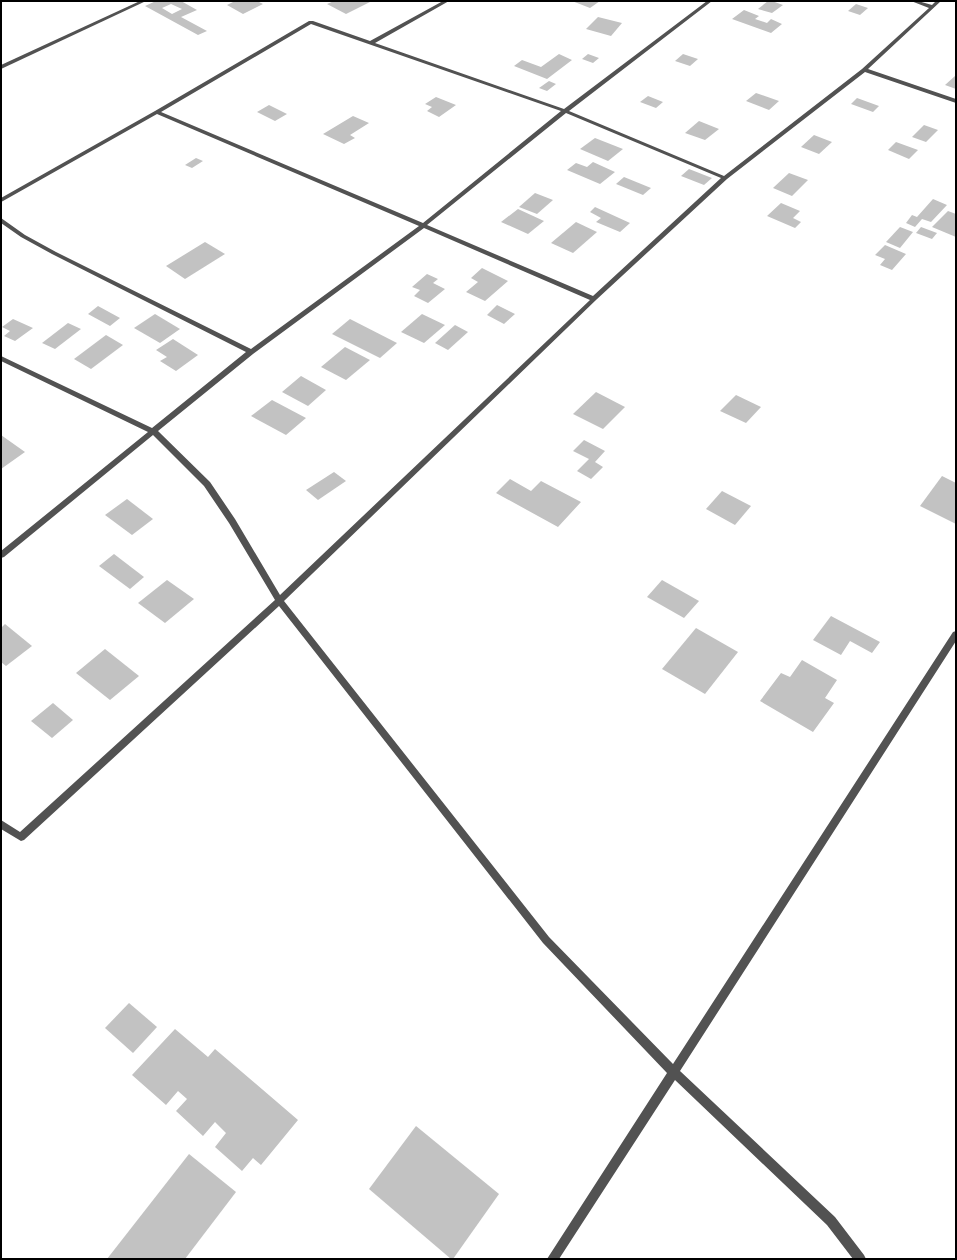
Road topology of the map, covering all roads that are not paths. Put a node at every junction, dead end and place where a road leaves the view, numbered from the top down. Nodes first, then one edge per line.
1 (144, 1) edge
2 (447, 1) edge
3 (710, 1) edge
4 (913, 1) edge
5 (939, 1) edge
6 (932, 7) junction
7 (370, 43) junction
8 (1, 67) edge
9 (864, 70) junction
10 (956, 101) edge
11 (565, 111) junction
12 (157, 112) junction
13 (726, 178) junction
14 (1, 200) edge
15 (1, 220) edge
16 (423, 226) junction
17 (594, 299) junction
18 (251, 352) junction
19 (1, 358) edge
20 (154, 432) junction
21 (1, 555) edge
22 (279, 602) junction
23 (956, 634) edge
24 (1, 824) edge
25 (674, 1072) junction
26 (553, 1259) edge
27 (860, 1259) edge

1 - 8 street
2 - 7 street
3 - 11 street
4 - 6 street
5 - 6 street
6 - 9 street
7 - 11 street
7 - 12 street
9 - 10 street
9 - 13 street
11 - 13 street
11 - 16 street
12 - 14 street
12 - 16 street
13 - 17 street
15 - 18 street
16 - 17 street
16 - 18 street
17 - 22 street
18 - 20 street
19 - 20 street
20 - 21 street
20 - 22 street
22 - 24 street
22 - 25 street
23 - 25 street
25 - 26 street
25 - 27 street

